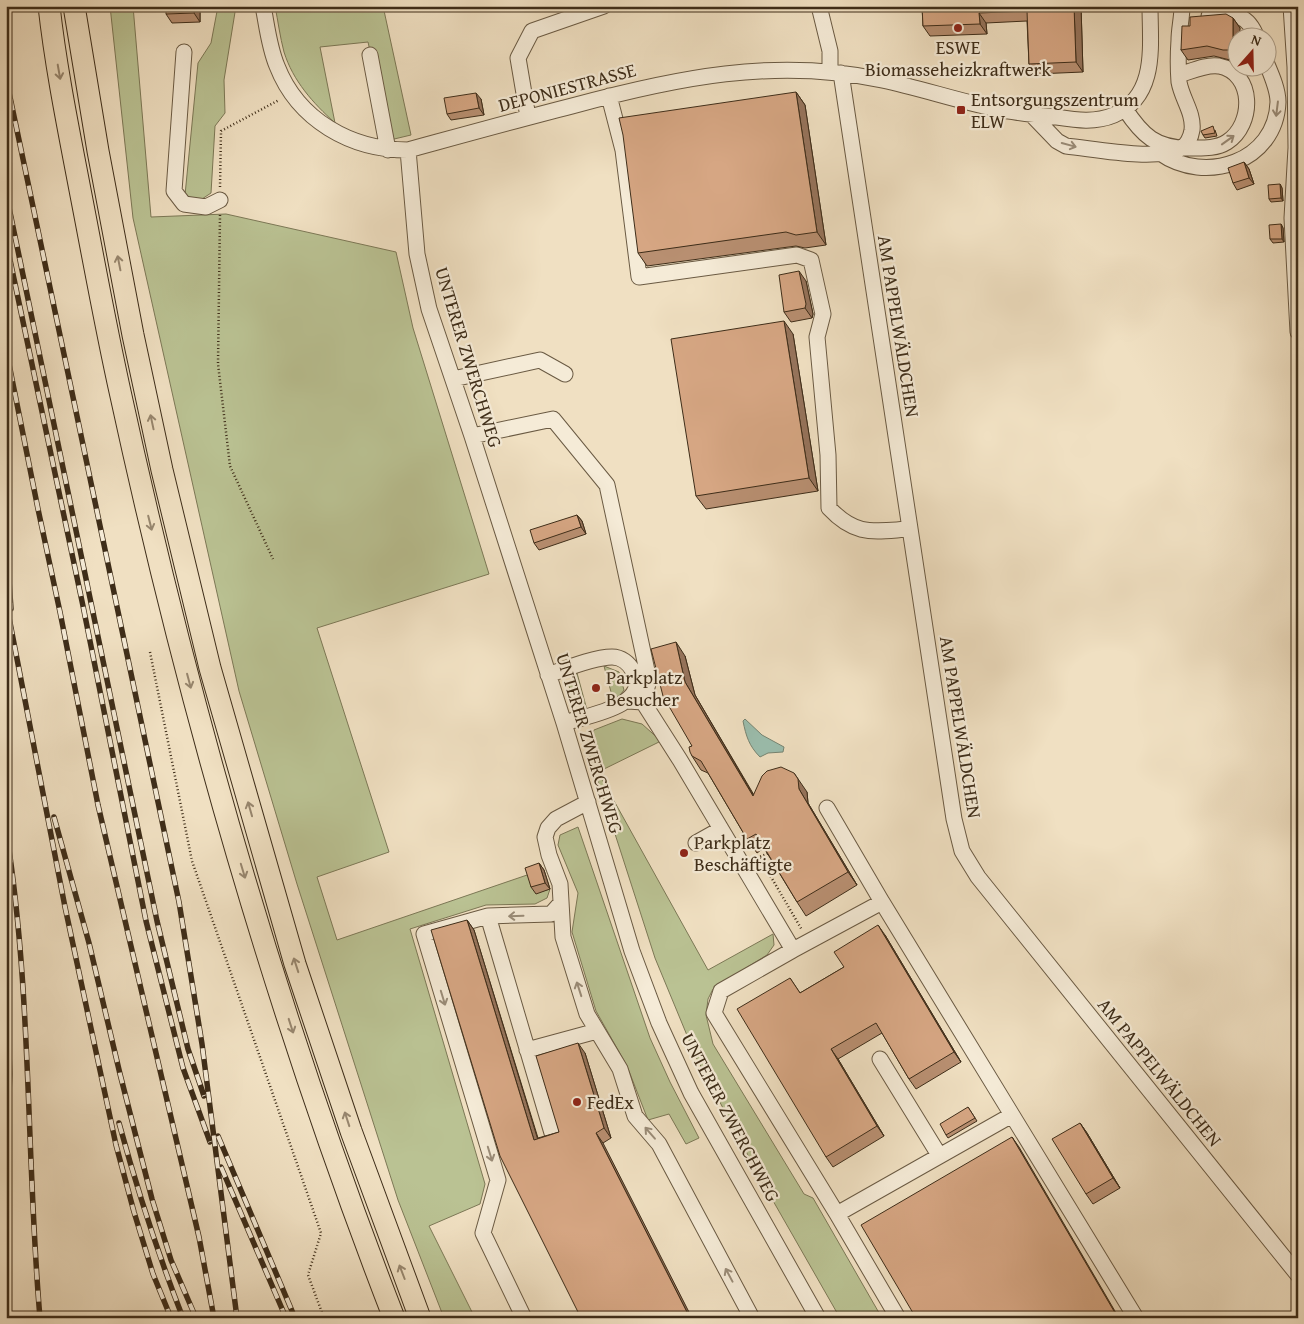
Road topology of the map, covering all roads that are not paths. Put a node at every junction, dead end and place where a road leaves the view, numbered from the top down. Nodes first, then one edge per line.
1 (263, 6) edge
2 (604, 6) edge
3 (819, 6) edge
4 (1150, 6) edge
5 (1291, 6) edge
6 (48, 12) edge
7 (1182, 12) edge
8 (76, 13) edge
9 (1252, 28) edge
10 (184, 52) dead end
11 (370, 55) dead end
12 (835, 72) junction
13 (1179, 75) junction
14 (1273, 78) edge
15 (609, 96) junction
16 (1125, 109) junction
17 (1032, 115) junction
18 (528, 117) junction
19 (1181, 148) junction
20 (388, 150) junction
21 (408, 150) junction
22 (1160, 153) junction
23 (220, 200) road end
24 (1298, 332) edge
25 (565, 374) dead end
26 (453, 379) junction
27 (472, 436) junction
28 (910, 529) junction
29 (548, 674) junction
30 (628, 701) junction
31 (643, 702) junction
32 (564, 723) junction
33 (588, 802) junction
34 (827, 808) dead end
35 (721, 829) junction
36 (696, 843) dead end
37 (882, 902) junction
38 (560, 904) junction
39 (488, 916) junction
40 (793, 950) junction
41 (597, 1030) junction
42 (528, 1050) junction
43 (880, 1059) dead end
44 (1012, 1115) junction
45 (552, 1133) edge
46 (939, 1155) junction
47 (837, 1214) junction
48 (1298, 1275) edge
49 (394, 1318) edge
50 (420, 1318) edge
51 (524, 1318) edge
52 (752, 1318) edge
53 (818, 1318) edge
54 (898, 1318) edge
55 (1136, 1318) edge

1 - 20 street, DEPONIESTRASSE
2 - 18 street
3 - 12 street, AM PAPPELWÄLDCHEN
4 - 16 street
5 - 24 street
6 -> 49 highway
7 - 9 street
7 - 13 street
50 -> 8 highway
10 - 23 street
11 - 20 street
12 - 15 street, DEPONIESTRASSE
12 - 17 street, DEPONIESTRASSE
12 - 28 street, AM PAPPELWÄLDCHEN
13 - 19 street
19 -> 13 street
14 -> 22 street
15 - 18 street, DEPONIESTRASSE
15 - 28 street
16 - 17 street, DEPONIESTRASSE
16 - 19 street
17 -> 22 street
18 - 21 street, DEPONIESTRASSE
19 - 22 street
20 - 21 street, DEPONIESTRASSE
21 - 26 street, UNTERER ZWERCHWEG
25 - 26 street
26 - 27 street, UNTERER ZWERCHWEG
27 - 29 street, UNTERER ZWERCHWEG
27 - 31 street
28 - 48 street, AM PAPPELWÄLDCHEN
29 - 30 street
29 - 32 street, UNTERER ZWERCHWEG
30 - 31 street
30 - 32 street
31 - 35 street
32 - 33 street, UNTERER ZWERCHWEG
33 - 38 street
33 - 53 street, UNTERER ZWERCHWEG
34 - 37 street
35 - 36 street
35 - 40 street
37 - 40 street
37 - 44 street
38 -> 39 street
41 -> 38 street
39 - 42 street
39 -> 51 street
40 - 47 street
41 - 42 street
52 -> 41 street
42 - 45 street
43 - 46 street
44 - 46 street
44 - 55 street
46 - 47 street
47 - 54 street

